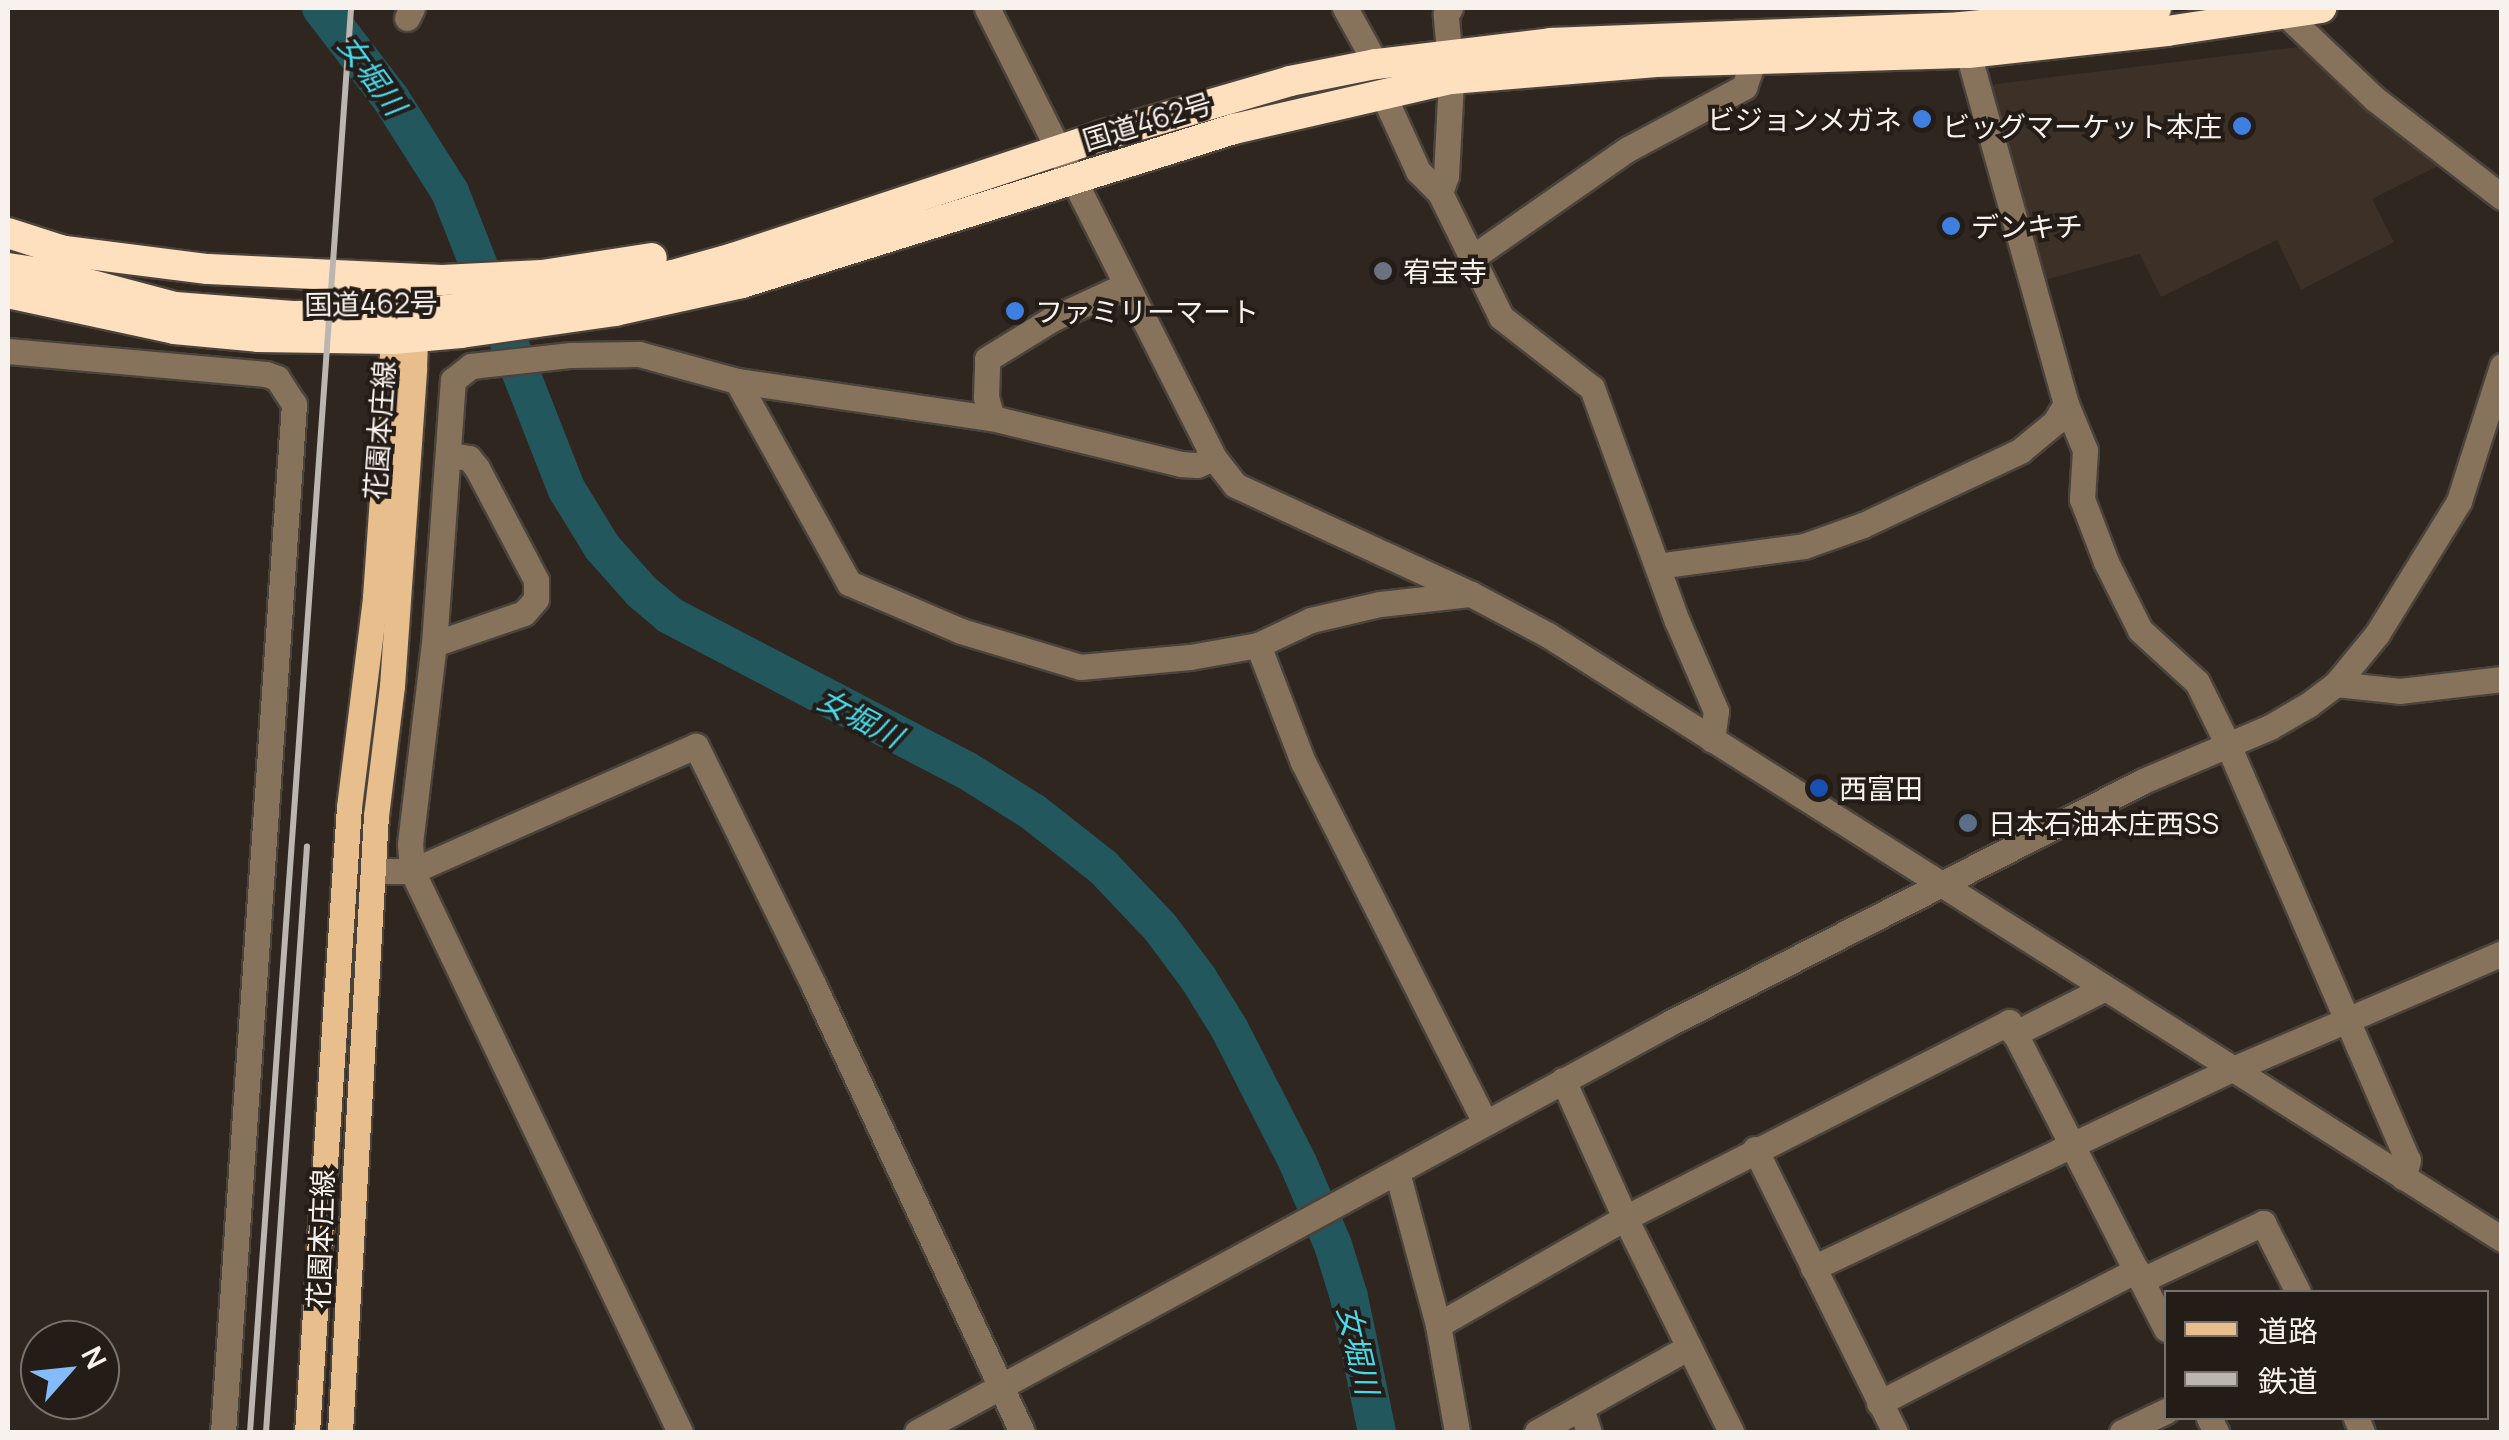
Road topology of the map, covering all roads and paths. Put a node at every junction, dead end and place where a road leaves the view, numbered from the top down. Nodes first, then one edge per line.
1 (987, 8) edge
2 (1345, 8) edge
3 (1450, 8) edge
4 (2156, 8) edge
5 (2321, 8) edge
6 (2283, 11) edge
7 (1883, 19) edge
8 (1968, 53) junction
9 (1754, 59) junction
10 (1450, 65) junction
11 (1379, 78) junction
12 (1059, 150) junction
13 (1074, 178) junction
14 (1440, 193) junction
15 (2502, 197) edge
16 (8, 234) edge
17 (58, 250) junction
18 (1473, 257) junction
19 (8, 268) edge
20 (1126, 285) junction
21 (8, 293) edge
22 (551, 298) junction
23 (451, 306) junction
24 (8, 311) edge
25 (174, 329) junction
26 (403, 331) junction
27 (8, 352) edge
28 (2502, 366) edge
29 (737, 380) junction
30 (2066, 404) junction
31 (992, 418) junction
32 (457, 456) dead end
33 (1214, 458) junction
34 (1657, 566) junction
35 (1471, 594) junction
36 (434, 644) junction
37 (1258, 645) junction
38 (2502, 680) edge
39 (2336, 684) junction
40 (1712, 740) junction
41 (2228, 745) junction
42 (373, 870) junction
43 (412, 871) junction
44 (1937, 885) junction
45 (2502, 953) edge
46 (2105, 988) junction
47 (2345, 1020) junction
48 (2014, 1034) junction
49 (2233, 1069) junction
50 (1564, 1080) junction
51 (1485, 1122) junction
52 (2075, 1145) junction
53 (1754, 1149) junction
54 (1397, 1172) junction
55 (2403, 1177) junction
56 (1625, 1218) junction
57 (2502, 1239) edge
58 (1813, 1268) junction
59 (2140, 1275) junction
60 (2297, 1290) edge
61 (1438, 1325) junction
62 (2164, 1325) edge
63 (1689, 1348) junction
64 (1002, 1390) junction
65 (1879, 1404) junction
66 (2164, 1413) edge
67 (1585, 1420) edge
68 (223, 1432) edge
69 (307, 1432) edge
70 (340, 1432) edge
71 (680, 1432) edge
72 (916, 1432) edge
73 (1022, 1432) edge
74 (1457, 1432) edge
75 (1537, 1432) edge
76 (1731, 1432) edge
77 (1894, 1432) edge
78 (2122, 1432) edge

1 - 12 street
2 - 11 street
3 - 10 street
4 - 7 highway, 国道462号
5 - 6 highway, 国道462号
6 - 8 highway, 国道462号
6 - 15 street
7 - 10 highway, 国道462号
8 - 9 highway, 国道462号
8 - 30 street
9 - 10 highway, 国道462号
9 - 18 street
10 - 11 highway, 国道462号
10 - 14 street
11 - 12 highway, 国道462号
11 - 13 highway, 国道462号
11 - 14 street
12 - 13 street
12 - 22 highway, 国道462号
13 - 20 street
13 - 22 highway, 国道462号
14 - 18 street
16 - 17 highway
17 - 23 highway
17 - 26 highway
18 - 34 street
19 - 26 highway, 国道462号
20 - 31 street
20 - 33 street
21 - 25 highway, 国道462号
22 - 23 highway
22 - 23 highway, 国道462号
23 - 26 highway, 国道462号
24 - 25 highway
25 - 26 highway, 国道462号
26 - 42 main road, 花園本庄線
26 - 69 main road, 花園本庄線
27 - 68 street
28 - 39 street
29 - 31 street
29 - 36 street
29 - 37 street
30 - 34 street
30 - 41 street
31 - 33 street
32 - 36 street
33 - 35 street
34 - 40 street
35 - 37 street
35 - 40 street
36 - 43 street
37 - 51 street
38 - 39 street
39 - 41 street
40 - 44 street
41 - 44 street
41 - 47 street
42 - 43 street
42 - 70 main road, 花園本庄線
43 - 64 street
43 - 71 street
44 - 46 street
44 - 50 street
45 - 47 street
46 - 48 street
46 - 49 street
47 - 49 street
47 - 55 street
48 - 52 street
48 - 53 street
49 - 52 street
49 - 55 street
50 - 51 street
50 - 56 street
51 - 54 street
52 - 58 street
52 - 59 street
53 - 56 street
53 - 58 street
54 - 61 street
54 - 64 street
55 - 57 street
56 - 61 street
56 - 63 street
58 - 65 street
59 - 60 street
59 - 62 street
59 - 65 street
61 - 74 street
63 - 67 street
63 - 76 street
64 - 72 street
64 - 73 street
65 - 77 street
66 - 78 street
67 - 75 street

